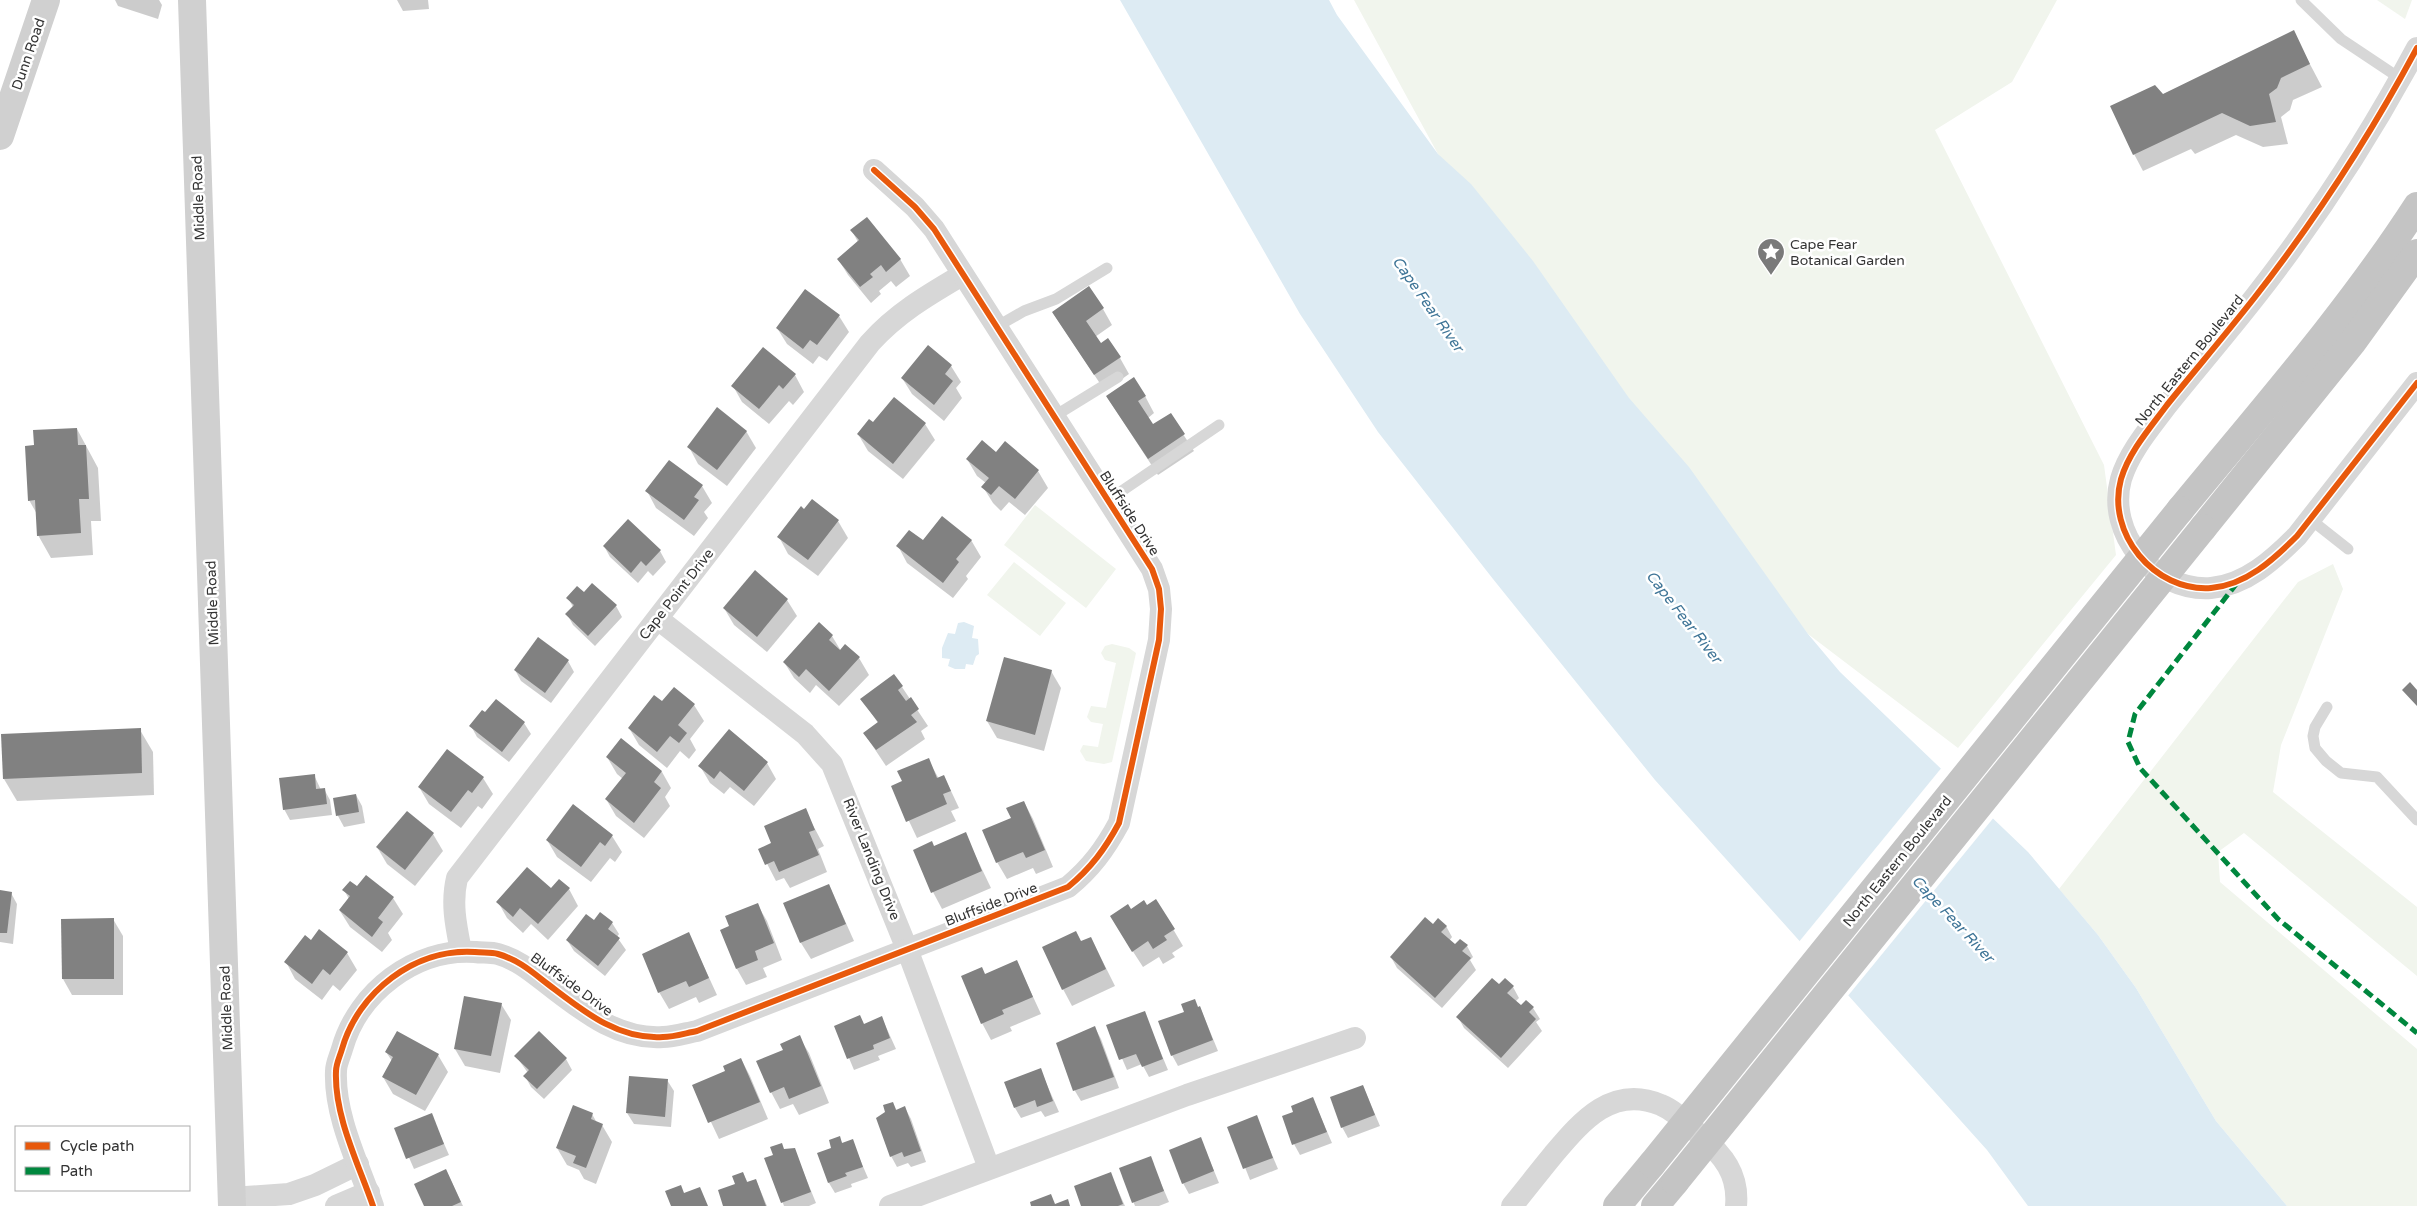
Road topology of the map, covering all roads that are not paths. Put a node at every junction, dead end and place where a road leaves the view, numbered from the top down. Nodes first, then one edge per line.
1 (46, 0) edge
2 (192, 0) edge
3 (2301, 0) edge
4 (2417, 48) edge
5 (2401, 78) junction
6 (0, 136) edge
7 (874, 170) dead end
8 (2417, 206) edge
9 (2417, 253) edge
10 (1107, 268) dead end
11 (962, 275) junction
12 (996, 327) junction
13 (1118, 376) dead end
14 (2417, 383) edge
15 (1053, 417) junction
16 (1219, 425) dead end
17 (1107, 501) junction
18 (2310, 519) junction
19 (2348, 549) dead end
20 (658, 619) junction
21 (2327, 707) dead end
22 (2417, 820) edge
23 (907, 949) junction
24 (461, 951) junction
25 (1355, 1038) dead end
26 (358, 1164) junction
27 (989, 1168) junction
28 (371, 1199) edge
29 (232, 1202) edge
30 (336, 1206) edge
31 (890, 1206) edge
32 (1512, 1206) edge
33 (1617, 1206) edge
34 (1655, 1206) edge
35 (1736, 1206) edge

1 - 6 main road, Dunn Road
2 - 29 main road, Middle Road
3 - 5 lane
4 - 5 street, North Eastern Boulevard
5 - 18 street, North Eastern Boulevard
7 - 11 street, Bluffside Drive
8 - 33 highway, North Eastern Boulevard, bridge
9 - 34 highway, North Eastern Boulevard, bridge
10 - 12 lane
11 - 12 street, Bluffside Drive
11 - 20 street, Cape Point Drive
12 - 15 street, Bluffside Drive
13 - 15 lane
14 - 18 street, North Eastern Boulevard
15 - 17 street, Bluffside Drive
16 - 17 lane
17 - 23 street, Bluffside Drive
18 - 19 lane
20 - 23 street, River Landing Drive
20 - 24 street, Cape Point Drive
21 - 22 lane
23 - 24 street, Bluffside Drive
23 - 27 street, River Landing Drive
24 - 26 street, Bluffside Drive
25 - 27 street
26 - 28 street, Bluffside Drive
26 - 29 street
27 - 31 street
28 - 30 street
32 - 35 street

